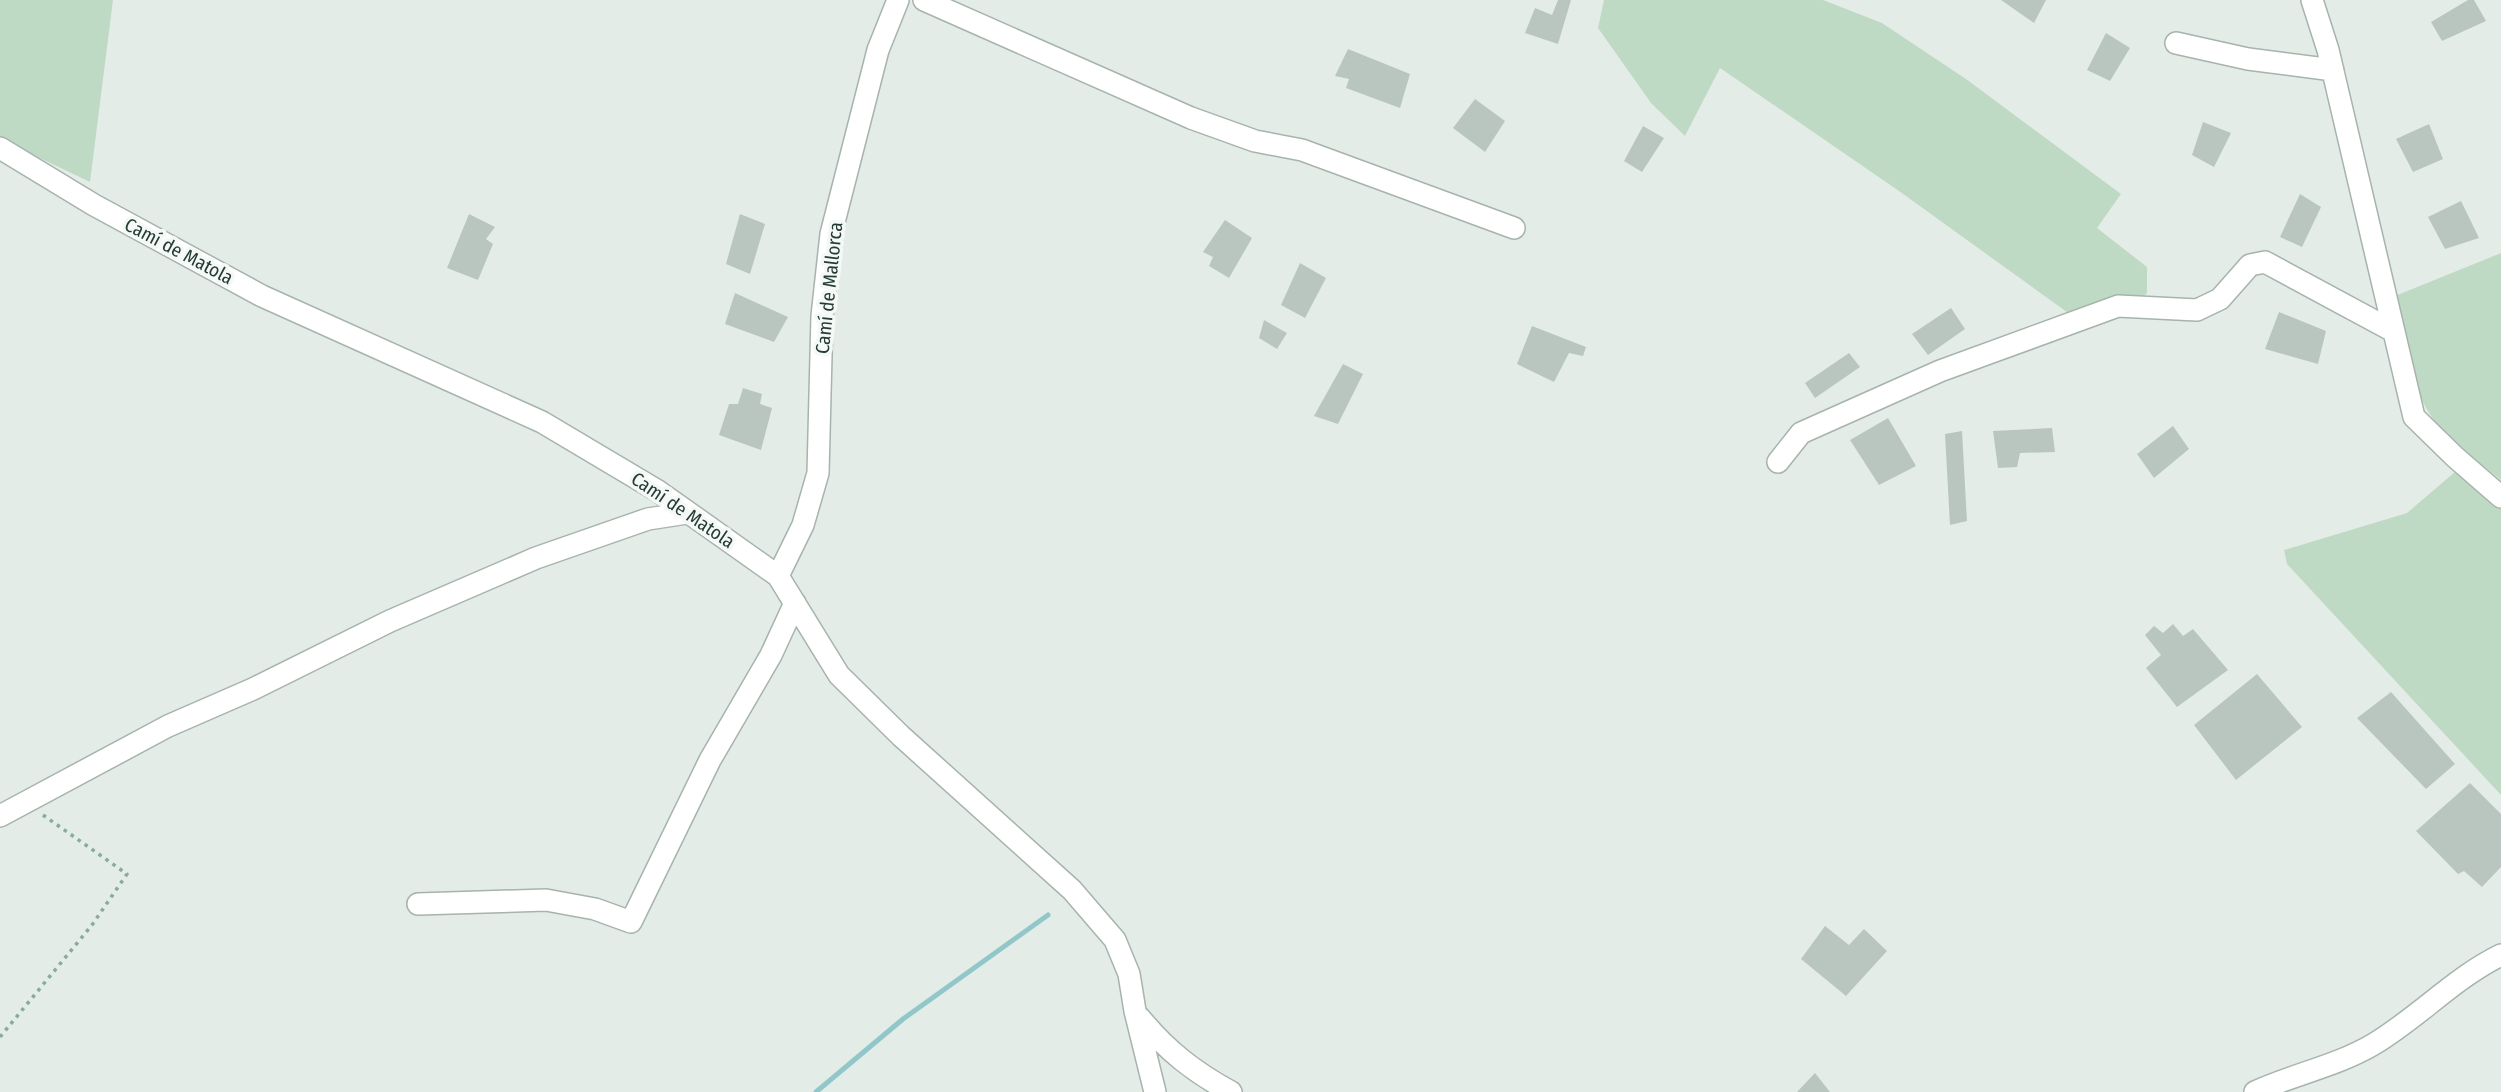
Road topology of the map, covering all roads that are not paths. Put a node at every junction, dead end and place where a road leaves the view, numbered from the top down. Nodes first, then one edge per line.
1 (898, 0) edge
2 (924, 0) edge
3 (2312, 0) edge
4 (2176, 43) dead end
5 (2333, 70) junction
6 (0, 148) edge
7 (1514, 228) dead end
8 (2393, 331) junction
9 (1778, 462) dead end
10 (2501, 497) edge
11 (687, 513) junction
12 (778, 576) junction
13 (795, 603) junction
14 (0, 816) edge
15 (418, 904) dead end
16 (2501, 955) edge
17 (1135, 1011) junction
18 (1155, 1092) edge
19 (1231, 1092) edge
20 (2255, 1092) edge

1 - 12 street, Camí de Mallorca
2 - 7 street
3 - 5 street
4 - 5 street
5 - 8 street
6 - 11 street, Camí de Matola
8 - 9 street
8 - 10 street
11 - 12 street, Camí de Matola
11 - 14 street
12 - 13 street, Camí de Matola
13 - 15 street
13 - 17 street, Camí de Matola
16 - 20 street
17 - 18 street, Camí de Matola
17 - 19 street

